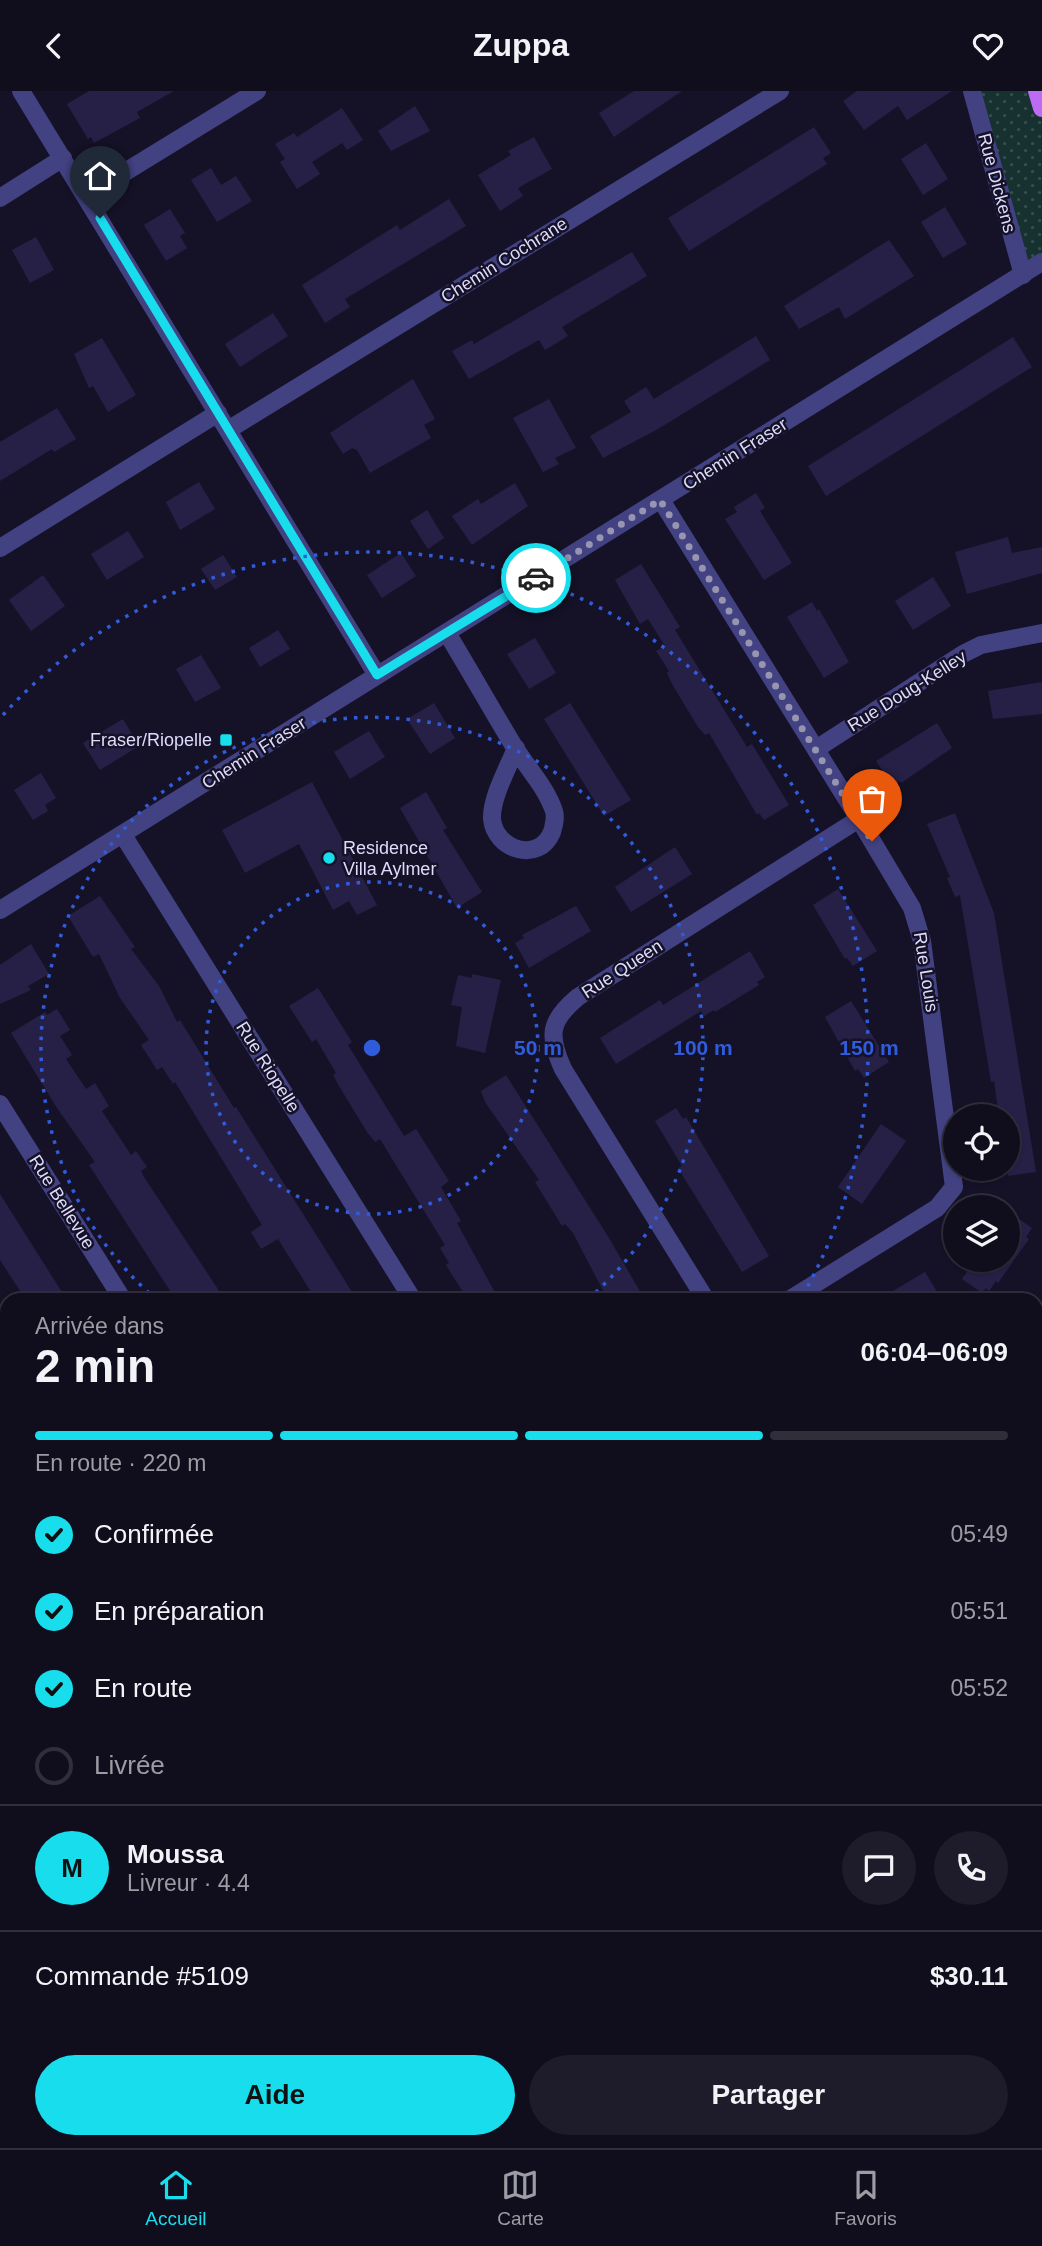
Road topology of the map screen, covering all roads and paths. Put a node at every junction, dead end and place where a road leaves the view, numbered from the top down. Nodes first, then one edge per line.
1 (21, 91) edge
2 (257, 91) edge
3 (780, 91) edge
4 (972, 91) edge
5 (1037, 91) edge
6 (1042, 108) edge
7 (63, 158) junction
8 (86, 196) junction
9 (0, 198) edge
10 (1042, 262) edge
11 (1023, 275) junction
12 (218, 413) junction
13 (228, 430) junction
14 (660, 500) junction
15 (0, 548) edge
16 (447, 633) junction
17 (1042, 633) edge
18 (377, 675) junction
19 (516, 748) junction
20 (816, 749) junction
21 (859, 819) junction
22 (123, 835) junction
23 (0, 910) edge
24 (0, 1104) edge
25 (119, 1293) edge
26 (409, 1293) edge
27 (702, 1293) edge
28 (800, 1293) edge

1 - 7 street
2 - 8 street
3 - 13 street, Chemin Cochrane
4 - 11 street, Rue Dickens
5 - 6 main road
7 - 8 street
7 - 9 street
8 - 12 street
10 - 11 street, Chemin Fraser
11 - 14 street, Chemin Fraser
12 - 13 street
12 - 15 street
13 - 18 street
14 - 16 street, Chemin Fraser
14 - 20 street, Rue Louis
16 - 18 street, Chemin Fraser
16 - 19 street
17 - 20 street, Rue Doug-Kelley
18 - 22 street, Chemin Fraser
19 - 19 street
20 - 21 street, Rue Louis
21 - 27 street, Rue Queen
21 - 28 street, Rue Louis
22 - 23 street, Chemin Fraser
22 - 26 street, Rue Riopelle
24 - 25 street, Rue Bellevue

